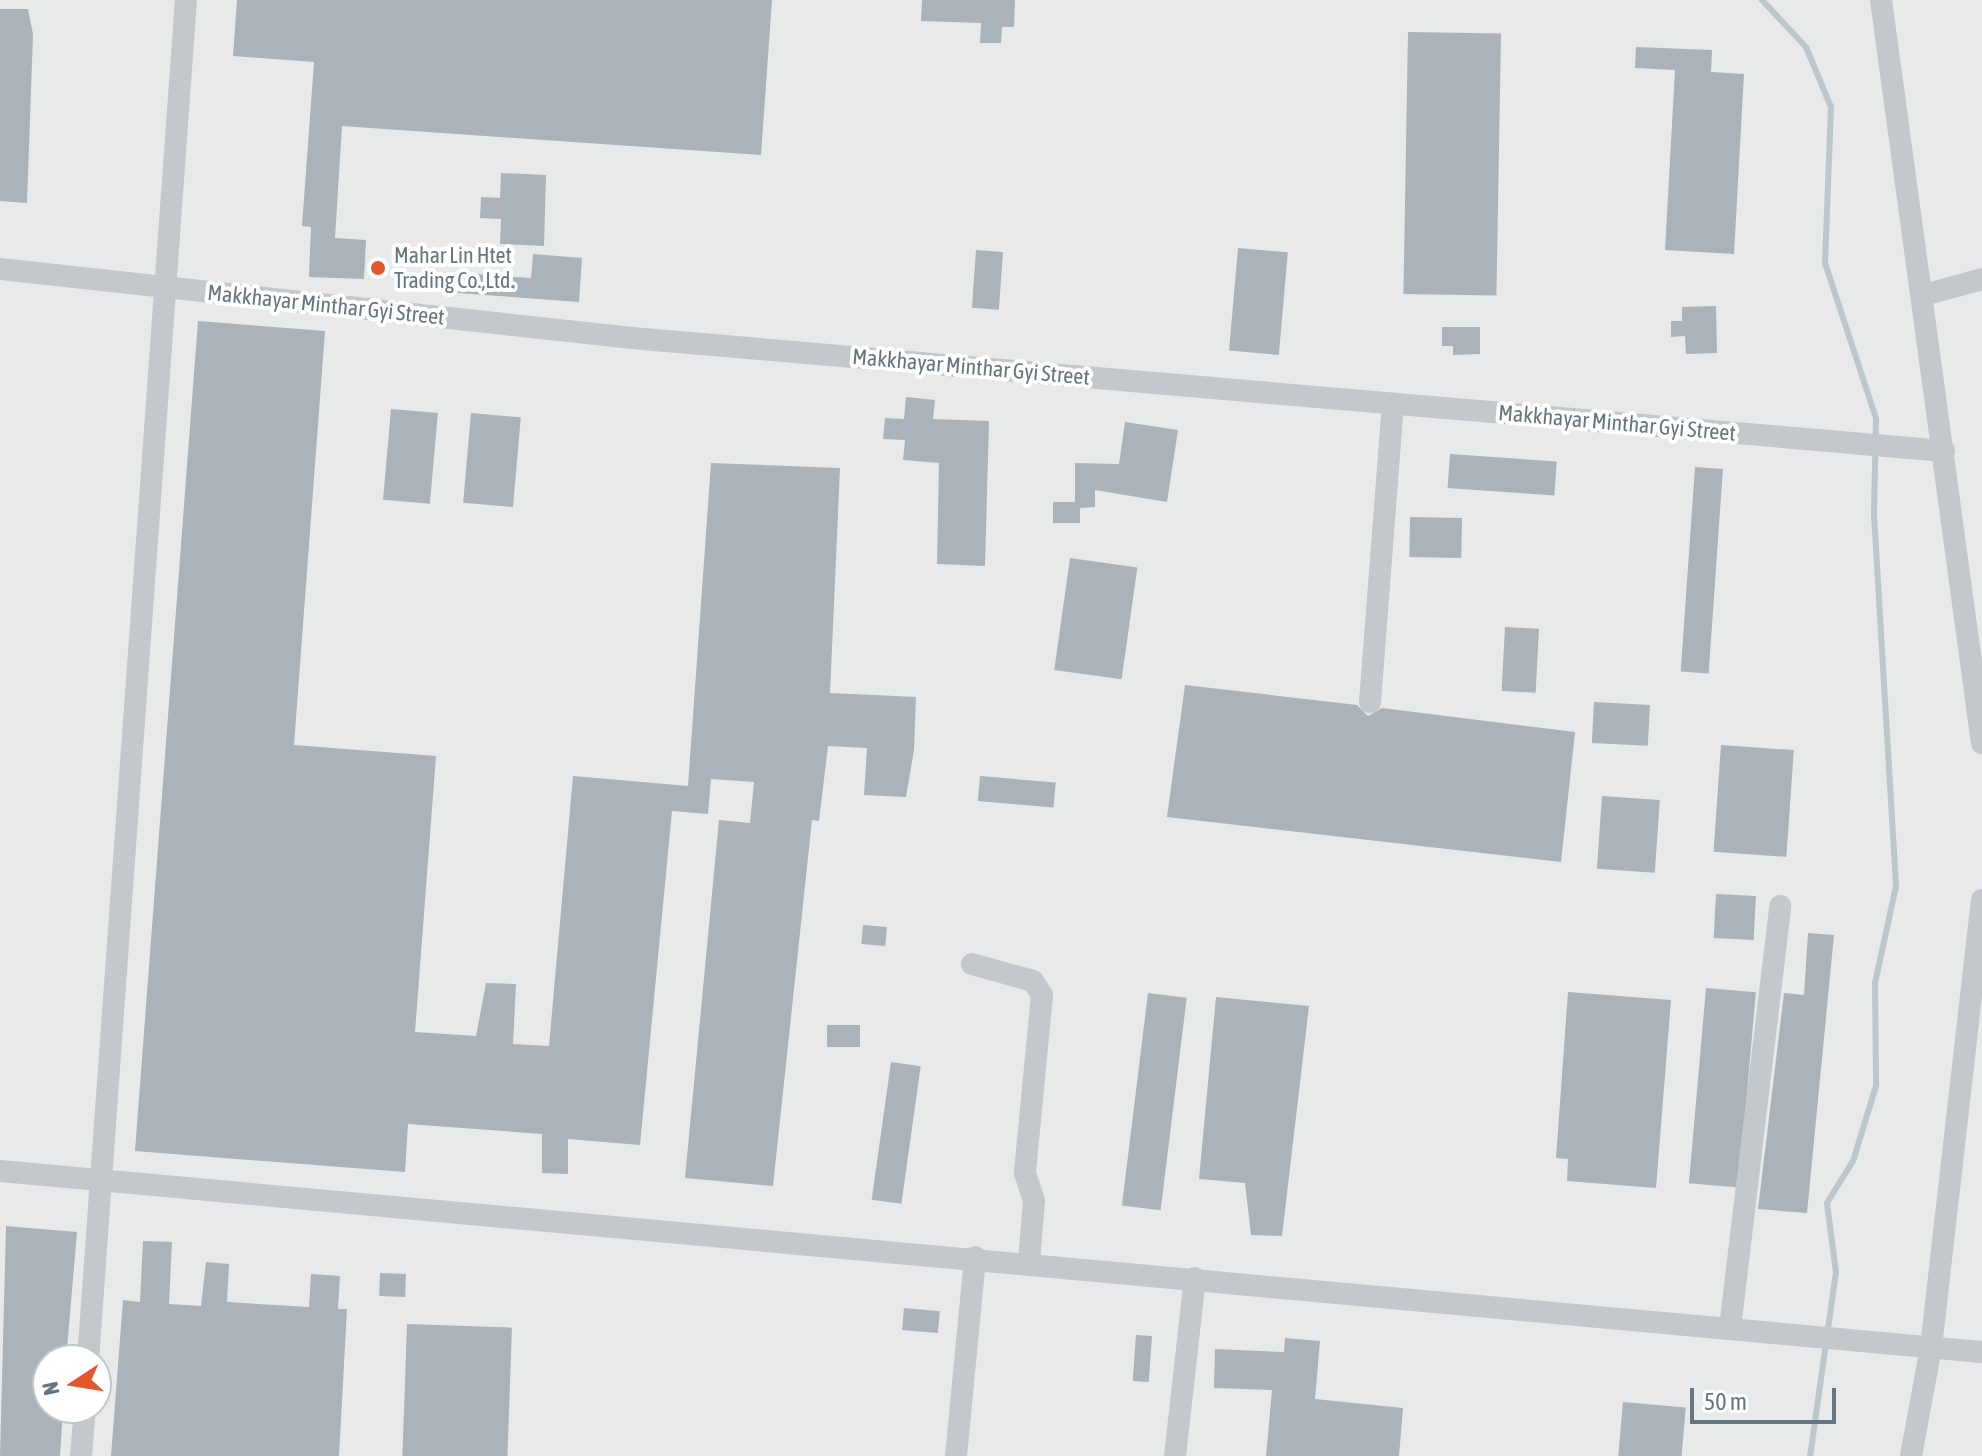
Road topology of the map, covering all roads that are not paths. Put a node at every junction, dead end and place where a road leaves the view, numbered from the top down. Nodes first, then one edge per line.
1 (186, 0) edge
2 (1881, 0) edge
3 (0, 269) edge
4 (1982, 279) edge
5 (166, 287) junction
6 (1924, 295) junction
7 (1393, 404) junction
8 (1944, 451) junction
9 (1370, 702) dead end
10 (1982, 743) edge
11 (1982, 900) edge
12 (1780, 906) dead end
13 (972, 964) dead end
14 (0, 1171) edge
15 (101, 1182) junction
16 (975, 1257) junction
17 (1029, 1262) junction
18 (1195, 1278) junction
19 (1730, 1328) junction
20 (89, 1344) edge
21 (1931, 1347) junction
22 (1982, 1352) edge
23 (84, 1424) edge
24 (81, 1456) edge
25 (956, 1456) edge
26 (1175, 1456) edge
27 (1911, 1456) edge

1 - 5 street
2 - 6 street
3 - 5 street, Makkhayar Minthar Gyi Street
4 - 6 street
5 - 7 street, Makkhayar Minthar Gyi Street
5 - 15 street
6 - 8 street
7 - 8 street, Makkhayar Minthar Gyi Street
7 - 9 street
8 - 10 street
11 - 21 street
12 - 19 street
13 - 17 street
14 - 15 street
15 - 16 street
15 - 20 street
16 - 17 street
16 - 25 street
17 - 18 street
18 - 19 street
18 - 26 street
19 - 21 street
21 - 22 street
21 - 27 street
23 - 24 street

